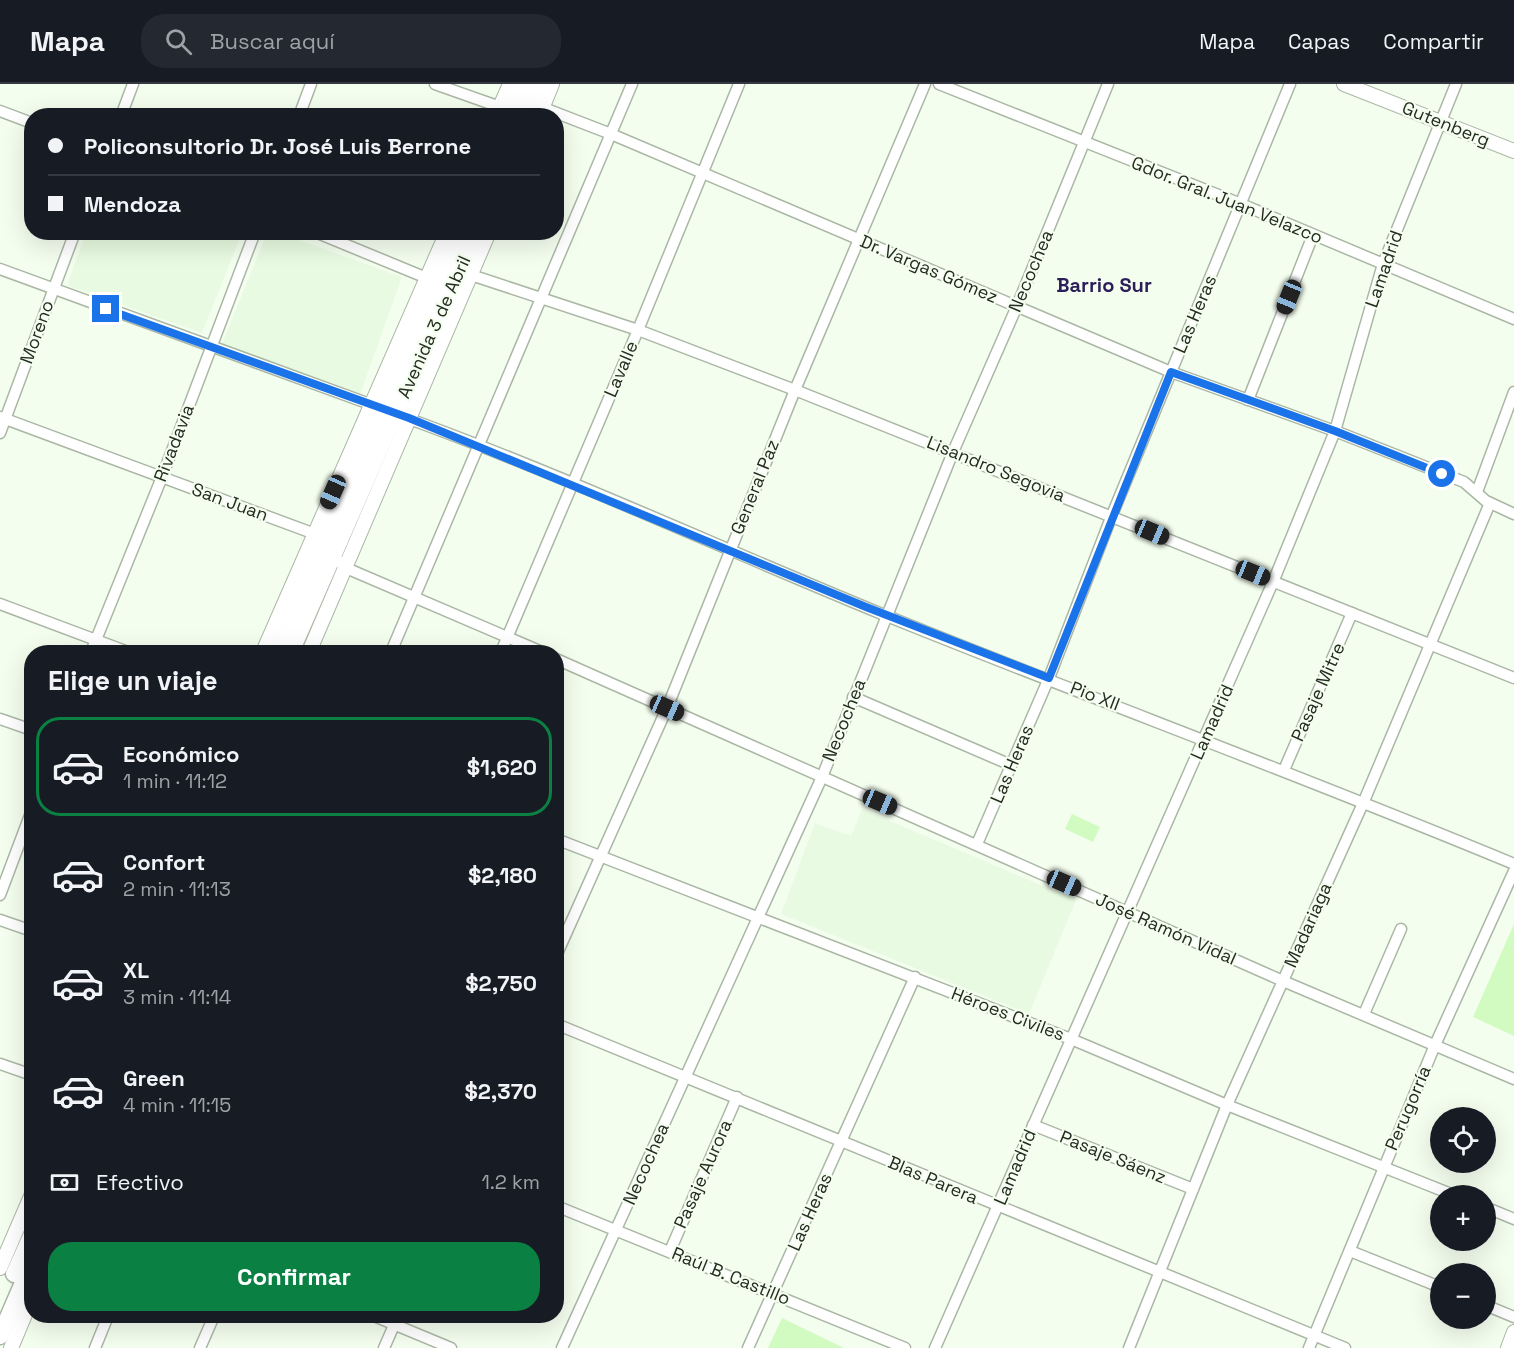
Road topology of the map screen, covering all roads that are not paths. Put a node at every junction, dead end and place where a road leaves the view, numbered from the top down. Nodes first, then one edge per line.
1 (133, 84) edge
2 (311, 84) edge
3 (435, 84) edge
4 (510, 84) edge
5 (524, 84) edge
6 (538, 84) edge
7 (545, 84) edge
8 (552, 84) edge
9 (632, 84) edge
10 (739, 84) edge
11 (925, 84) edge
12 (939, 84) edge
13 (1108, 84) edge
14 (1290, 84) edge
15 (1344, 84) edge
16 (1456, 84) edge
17 (1371, 89) edge
18 (124, 108) edge
19 (302, 108) edge
20 (509, 108) edge
21 (517, 108) edge
22 (519, 108) edge
23 (520, 108) edge
24 (522, 108) edge
25 (523, 108) edge
26 (0, 111) edge
27 (24, 120) edge
28 (564, 122) edge
29 (1441, 123) junction
30 (611, 134) junction
31 (1085, 141) junction
32 (1514, 151) edge
33 (701, 174) junction
34 (1241, 204) junction
35 (1313, 235) junction
36 (859, 239) junction
37 (72, 240) edge
38 (252, 240) edge
39 (335, 240) edge
40 (446, 240) edge
41 (458, 240) edge
42 (469, 240) edge
43 (486, 240) edge
44 (1383, 264) junction
45 (0, 269) edge
46 (471, 275) junction
47 (440, 282) junction
48 (53, 289) junction
49 (540, 300) junction
50 (1017, 306) junction
51 (1514, 319) edge
52 (638, 330) junction
53 (211, 347) junction
54 (1171, 372) junction
55 (795, 390) junction
56 (1514, 392) edge
57 (1248, 400) junction
58 (390, 412) junction
59 (3, 418) edge
60 (1335, 431) junction
61 (0, 433) edge
62 (477, 446) junction
63 (953, 452) junction
64 (162, 477) junction
65 (571, 483) junction
66 (1477, 492) junction
67 (1490, 503) junction
68 (1514, 514) edge
69 (1112, 515) junction
70 (729, 551) junction
71 (330, 552) junction
72 (1273, 582) junction
73 (413, 598) junction
74 (0, 604) edge
75 (1352, 613) junction
76 (886, 615) junction
77 (507, 637) junction
78 (95, 640) junction
79 (1430, 644) junction
80 (93, 645) edge
81 (109, 645) edge
82 (268, 645) edge
83 (283, 645) edge
84 (294, 645) edge
85 (310, 645) edge
86 (394, 645) edge
87 (504, 645) edge
88 (526, 645) edge
89 (564, 663) edge
90 (1049, 678) junction
91 (1514, 678) edge
92 (853, 698) junction
93 (667, 708) junction
94 (0, 719) edge
95 (24, 727) edge
96 (1204, 738) junction
97 (1011, 765) junction
98 (1284, 770) junction
99 (822, 777) junction
100 (1364, 801) junction
101 (24, 831) edge
102 (564, 842) edge
103 (977, 844) junction
104 (602, 856) junction
105 (1514, 864) edge
106 (1514, 871) edge
107 (0, 895) edge
108 (1129, 912) junction
109 (758, 915) junction
110 (0, 920) edge
111 (24, 928) edge
112 (1401, 929) dead end
113 (564, 939) edge
114 (915, 977) junction
115 (1283, 981) junction
116 (1364, 1014) junction
117 (564, 1027) edge
118 (1071, 1039) junction
119 (1435, 1045) junction
120 (0, 1064) edge
121 (24, 1072) edge
122 (685, 1076) junction
123 (1514, 1079) edge
124 (736, 1097) junction
125 (1227, 1104) junction
126 (1033, 1125) junction
127 (842, 1142) junction
128 (1384, 1166) junction
129 (1430, 1185) edge
130 (1192, 1189) junction
131 (998, 1207) junction
132 (564, 1209) edge
133 (1496, 1212) edge
134 (1514, 1219) edge
135 (616, 1229) junction
136 (24, 1230) edge
137 (670, 1251) junction
138 (1350, 1251) junction
139 (18, 1257) edge
140 (0, 1268) edge
141 (1159, 1272) junction
142 (1430, 1283) edge
143 (773, 1293) junction
144 (0, 1307) edge
145 (1496, 1310) edge
146 (24, 1317) edge
147 (1514, 1317) edge
148 (105, 1323) edge
149 (211, 1323) edge
150 (396, 1323) edge
151 (403, 1323) edge
152 (1514, 1332) edge
153 (1315, 1335) junction
154 (0, 1336) edge
155 (11, 1348) edge
156 (95, 1348) edge
157 (200, 1348) edge
158 (384, 1348) edge
159 (452, 1348) edge
160 (562, 1348) edge
161 (748, 1348) edge
162 (905, 1348) edge
163 (935, 1348) edge
164 (1129, 1348) edge
165 (1309, 1348) edge
166 (1345, 1348) edge
167 (1508, 1348) edge

1 - 18 street
2 - 19 street
3 - 20 street, Dr. Vargas Gómez
4 - 21 main road
5 - 22 highway
6 - 23 highway
7 - 25 highway
8 - 24 main road
9 - 30 street
10 - 33 street, Lavalle
11 - 36 street, General Paz
12 - 31 street, Gdor. Gral. Juan Velazco
13 - 31 street, Necochea
14 - 34 street, Las Heras
15 - 17 main road, Gutenberg
16 - 29 street, Lamadrid
17 - 29 main road, Gutenberg
26 - 27 street
28 - 30 street, Dr. Vargas Gómez
29 - 32 main road, Gutenberg
29 - 44 street, Lamadrid
30 - 33 street, Dr. Vargas Gómez
30 - 49 street
31 - 34 street, Gdor. Gral. Juan Velazco
31 - 50 street, Necochea
33 - 36 street, Dr. Vargas Gómez
33 - 52 street, Lavalle
34 - 35 street, Gdor. Gral. Juan Velazco
34 - 54 street, Las Heras
35 - 44 street, Gdor. Gral. Juan Velazco
35 - 57 street
36 - 50 street, Dr. Vargas Gómez
36 - 55 street, General Paz
37 - 48 street, Moreno
38 - 53 street, Rivadavia
39 - 47 street
40 - 47 main road, Avenida 3 de Abril
41 - 47 highway, Avenida 3 de Abril
42 - 47 highway, Avenida 3 de Abril
43 - 46 main road, Avenida 3 de Abril
44 - 51 street, Gdor. Gral. Juan Velazco
44 - 60 street, Lamadrid
45 - 48 street, Pio XII
46 - 47 street
46 - 49 street, Lisandro Segovia
46 - 58 main road, Avenida 3 de Abril
47 - 58 highway, Avenida 3 de Abril
47 - 58 main road, Avenida 3 de Abril
48 - 53 street, Pio XII
48 - 59 street, Moreno
49 - 52 street, Lisandro Segovia
49 - 62 street
50 - 54 street, Dr. Vargas Gómez
50 - 63 street, Necochea
52 - 55 street, Lisandro Segovia
52 - 65 street, Lavalle
53 - 58 street, Pio XII
53 - 64 street, Rivadavia
54 - 57 street, Dr. Vargas Gómez
54 - 69 street, Las Heras
55 - 63 street, Lisandro Segovia
55 - 70 street, General Paz
56 - 66 street
57 - 60 street, Dr. Vargas Gómez
58 - 62 street, Pio XII
58 - 71 highway, Avenida 3 de Abril
58 - 71 main road, Avenida 3 de Abril
59 - 61 street, Moreno
59 - 64 street, San Juan
60 - 66 street, Dr. Vargas Gómez
60 - 72 street, Lamadrid
62 - 65 street, Pio XII
62 - 73 street
63 - 69 street, Lisandro Segovia
63 - 76 street, Necochea
64 - 71 street, San Juan
64 - 78 street, Rivadavia
65 - 70 street, Pio XII
65 - 77 street, Lavalle
66 - 67 street, Dr. Vargas Gómez
67 - 68 street, Dr. Vargas Gómez
67 - 79 street, Madariaga
69 - 72 street, Lisandro Segovia
69 - 90 street, Las Heras
70 - 76 street, Pio XII
70 - 93 street, General Paz
71 - 73 street
71 - 82 main road, Avenida 3 de Abril
71 - 83 highway, Avenida 3 de Abril
71 - 84 highway, Avenida 3 de Abril
71 - 85 main road, Avenida 3 de Abril
72 - 75 street, Lisandro Segovia
72 - 96 street, Lamadrid
73 - 77 street
73 - 86 street
74 - 78 street
75 - 79 street, Lisandro Segovia
75 - 98 street, Pasaje Mitre
76 - 90 street, Pio XII
76 - 92 street, Necochea
77 - 87 street, Lavalle
77 - 88 street
78 - 80 street, Rivadavia
78 - 81 street
79 - 91 street, Lisandro Segovia
79 - 100 street, Madariaga
89 - 93 street, José Ramón Vidal
90 - 96 street, Pio XII
90 - 97 street, Las Heras
92 - 97 street
92 - 99 street, Necochea
93 - 99 street, José Ramón Vidal
93 - 104 street, General Paz
94 - 95 street
96 - 98 street, Pio XII
96 - 108 street, Lamadrid
97 - 103 street, Las Heras
98 - 100 street, Pio XII
99 - 103 street, José Ramón Vidal
99 - 109 street, Necochea
100 - 105 street, Pio XII
100 - 115 street, Madariaga
101 - 107 street
102 - 104 street, Héroes Civiles
103 - 108 street, José Ramón Vidal
104 - 109 street, Héroes Civiles
104 - 113 street, General Paz
106 - 119 street, Perugorría
108 - 115 street, José Ramón Vidal
108 - 118 street, Lamadrid
109 - 114 street, Héroes Civiles
109 - 122 street, Necochea
110 - 111 street
112 - 116 street
114 - 118 street, Héroes Civiles
114 - 127 street, Las Heras
115 - 116 street, José Ramón Vidal
115 - 125 street, Madariaga
116 - 119 street, José Ramón Vidal
117 - 122 street, Blas Parera
118 - 125 street, Héroes Civiles
118 - 126 street, Lamadrid
119 - 123 street, José Ramón Vidal
119 - 128 street, Perugorría
120 - 121 street
122 - 124 street, Blas Parera
122 - 135 street, Necochea
124 - 127 street, Blas Parera
124 - 137 street, Pasaje Aurora
125 - 128 street, Héroes Civiles
125 - 130 street, Madariaga
126 - 130 street, Pasaje Sáenz
126 - 131 street, Lamadrid
127 - 131 street, Blas Parera
127 - 143 street, Las Heras
128 - 129 street, Héroes Civiles
128 - 138 street, Perugorría
130 - 141 street, Madariaga
131 - 141 street, Blas Parera
131 - 163 street, Lamadrid
132 - 135 street, Raúl B. Castillo
133 - 134 street
135 - 137 street, Raúl B. Castillo
135 - 160 street, Necochea
136 - 139 main road
137 - 143 street, Raúl B. Castillo
138 - 142 street
138 - 153 street, Perugorría
139 - 140 main road
139 - 144 highway
139 - 154 highway
141 - 153 street, Blas Parera
141 - 164 street, Madariaga
143 - 161 street, Las Heras
143 - 162 street, Raúl B. Castillo
145 - 147 street
146 - 155 main road
148 - 156 street
149 - 157 street
150 - 158 street
151 - 159 street
152 - 167 main road
153 - 165 street, Perugorría
153 - 166 street, Blas Parera

